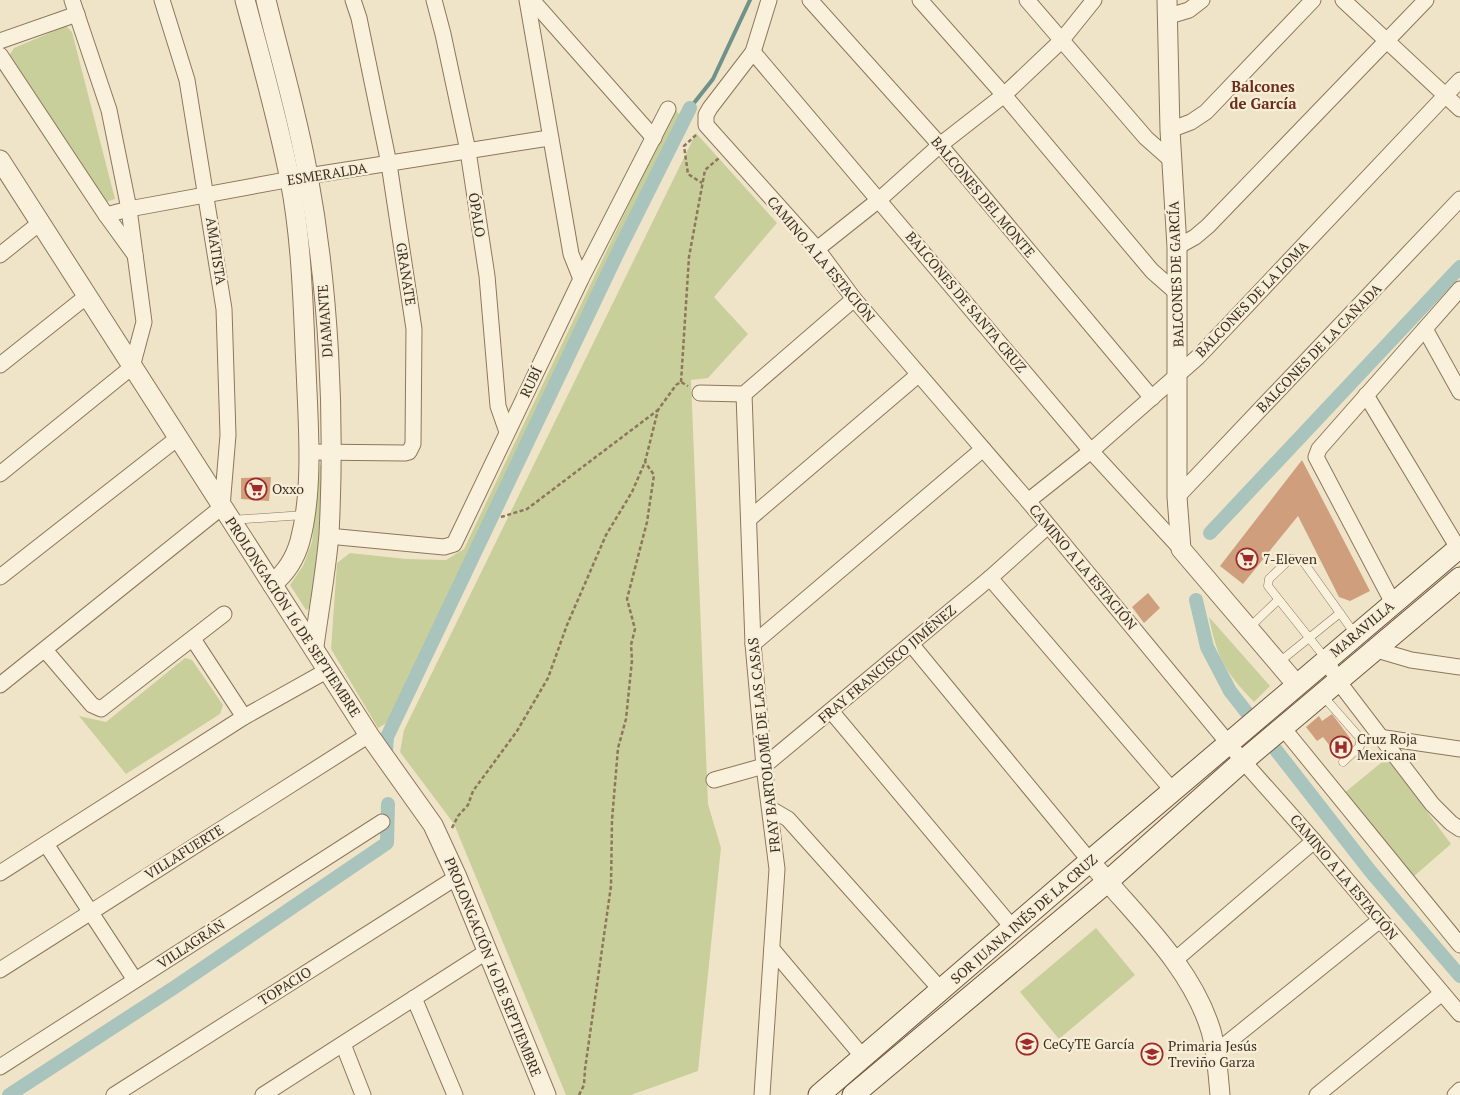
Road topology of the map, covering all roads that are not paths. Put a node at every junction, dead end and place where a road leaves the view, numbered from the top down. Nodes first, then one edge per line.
1 (162, 0) edge
2 (245, 0) edge
3 (266, 0) edge
4 (353, 0) edge
5 (434, 0) edge
6 (527, 0) edge
7 (532, 0) edge
8 (769, 0) edge
9 (810, 0) edge
10 (920, 0) edge
11 (1026, 0) edge
12 (1094, 0) edge
13 (1202, 0) edge
14 (1313, 0) edge
15 (1344, 0) edge
16 (1426, 0) edge
17 (74, 7) edge
18 (1167, 9) edge
19 (1061, 41) junction
20 (1388, 41) junction
21 (0, 42) edge
22 (753, 52) junction
23 (0, 55) edge
24 (1460, 80) edge
25 (1004, 95) junction
26 (1445, 96) junction
27 (668, 109) dead end
28 (1460, 109) edge
29 (1170, 130) junction
30 (550, 138) junction
31 (654, 138) junction
32 (940, 145) junction
33 (468, 151) junction
34 (0, 160) edge
35 (1172, 161) junction
36 (389, 164) junction
37 (299, 178) junction
38 (207, 195) junction
39 (880, 199) junction
40 (1460, 199) edge
41 (129, 209) junction
42 (106, 215) junction
43 (41, 222) junction
44 (1177, 247) junction
45 (817, 249) junction
46 (0, 255) edge
47 (136, 256) junction
48 (581, 279) junction
49 (1460, 289) edge
50 (1177, 293) junction
51 (87, 296) junction
52 (854, 300) junction
53 (1425, 329) junction
54 (0, 365) edge
55 (132, 367) junction
56 (1178, 374) junction
57 (918, 375) junction
58 (1460, 392) edge
59 (700, 393) road end
60 (744, 394) junction
61 (1366, 395) junction
62 (1152, 398) junction
63 (507, 432) junction
64 (179, 437) junction
65 (983, 449) junction
66 (1091, 451) junction
67 (310, 452) junction
68 (331, 452) junction
69 (0, 474) edge
70 (1177, 496) junction
71 (1028, 501) junction
72 (226, 513) junction
73 (304, 514) junction
74 (749, 519) junction
75 (1048, 526) junction
76 (328, 536) junction
77 (1459, 548) edge
78 (1181, 549) junction
79 (0, 577) edge
80 (990, 578) junction
81 (1459, 579) edge
82 (272, 584) junction
83 (1278, 600) junction
84 (1394, 603) junction
85 (1340, 613) junction
86 (224, 614) dead end
87 (1249, 628) junction
88 (1356, 634) junction
89 (193, 639) junction
90 (1308, 639) junction
91 (754, 644) junction
92 (911, 644) junction
93 (314, 646) junction
94 (45, 650) junction
95 (1376, 650) junction
96 (1326, 660) junction
97 (1278, 663) junction
98 (1460, 667) edge
99 (328, 670) junction
100 (1338, 681) junction
101 (0, 685) edge
102 (1297, 685) junction
103 (1322, 695) junction
104 (831, 710) junction
105 (244, 717) junction
106 (1281, 730) junction
107 (369, 735) junction
108 (1385, 738) junction
109 (1234, 740) junction
110 (1460, 749) edge
111 (1249, 756) junction
112 (1343, 762) dead end
113 (764, 766) junction
114 (714, 780) dead end
115 (1173, 791) junction
116 (771, 809) junction
117 (382, 822) dead end
118 (1460, 829) edge
119 (1314, 841) junction
120 (46, 844) junction
121 (1090, 861) junction
122 (0, 873) edge
123 (457, 877) junction
124 (1106, 882) junction
125 (91, 911) junction
126 (1380, 920) junction
127 (1012, 927) junction
128 (1460, 945) edge
129 (772, 949) junction
130 (486, 952) junction
131 (1174, 960) junction
132 (0, 970) edge
133 (135, 980) junction
134 (941, 990) junction
135 (1442, 993) junction
136 (414, 998) junction
137 (1460, 1014) edge
138 (343, 1044) junction
139 (1216, 1052) junction
140 (863, 1057) junction
141 (0, 1067) edge
142 (1460, 1090) edge
143 (272, 1092) edge
144 (114, 1095) edge
145 (363, 1095) edge
146 (455, 1095) edge
147 (546, 1095) edge
148 (762, 1095) edge
149 (819, 1095) edge
150 (852, 1095) edge
151 (1220, 1095) edge
152 (1316, 1095) edge
153 (1455, 1095) edge

1 - 38 street, AMATISTA
2 - 37 street, DIAMANTE
3 - 37 street, DIAMANTE
4 - 36 street, GRANATE
5 - 33 street, ÓPALO
6 - 30 street
7 - 31 street
8 - 22 street
9 - 32 street, BALCONES DEL MONTE
10 - 25 street
11 - 19 street
12 - 19 street
13 - 18 street
14 - 29 street
15 - 20 street
16 - 20 street
17 - 21 street
17 - 41 street
18 - 29 street, BALCONES DE GARCÍA
19 - 25 street
19 - 35 street
20 - 26 street
20 - 44 street
22 - 39 street, BALCONES DE SANTA CRUZ
22 - 45 street, CAMINO A LA ESTACIÓN
23 - 42 street
24 - 26 street, BALCONES DE LA LOMA
25 - 32 street
25 - 50 street
26 - 28 street
26 - 56 street, BALCONES DE LA LOMA
27 - 31 street, RUBÍ
29 - 35 street, BALCONES DE GARCÍA
30 - 33 street, ESMERALDA
30 - 48 street
31 - 48 street, RUBÍ
32 - 39 street
32 - 62 street, BALCONES DEL MONTE
33 - 36 street, ESMERALDA
33 - 63 street, ÓPALO
34 - 43 street, PROLONGACIÓN 16 DE SEPTIEMBRE
35 - 44 street, BALCONES DE GARCÍA
36 - 37 street, ESMERALDA
36 - 68 street, GRANATE
37 - 38 street, ESMERALDA
37 - 67 street, DIAMANTE
37 - 68 street, DIAMANTE
38 - 41 street, ESMERALDA
38 - 72 street, AMATISTA
39 - 45 street
39 - 66 street, BALCONES DE SANTA CRUZ
40 - 70 street, BALCONES DE LA CAÑADA
41 - 42 street, ESMERALDA
41 - 47 street
42 - 47 street
43 - 46 street
43 - 51 street, PROLONGACIÓN 16 DE SEPTIEMBRE
44 - 50 street, BALCONES DE GARCÍA
45 - 52 street, CAMINO A LA ESTACIÓN
47 - 55 street
48 - 63 street, RUBÍ
49 - 53 street
50 - 56 street, BALCONES DE GARCÍA
51 - 54 street
51 - 55 street, PROLONGACIÓN 16 DE SEPTIEMBRE
52 - 57 street, CAMINO A LA ESTACIÓN
52 - 60 street
53 - 58 street
53 - 61 street
55 - 64 street, PROLONGACIÓN 16 DE SEPTIEMBRE
55 - 69 street
56 - 62 street, BALCONES DE LA LOMA
56 - 70 street, BALCONES DE GARCÍA
57 - 65 street, CAMINO A LA ESTACIÓN
57 - 74 street
59 - 60 street
60 - 74 street, FRAY BARTOLOMÉ DE LAS CASAS
61 - 77 street
61 - 84 street
62 - 66 street, BALCONES DE LA LOMA
63 - 76 street, RUBÍ
64 - 72 street, PROLONGACIÓN 16 DE SEPTIEMBRE
64 - 79 street
65 - 71 street, CAMINO A LA ESTACIÓN
65 - 91 street
66 - 71 street, BALCONES DE LA LOMA
66 - 78 street, BALCONES DE SANTA CRUZ
67 - 68 street, GRANATE
67 - 73 street, DIAMANTE
68 - 76 street, DIAMANTE
70 - 78 street, BALCONES DE GARCÍA
71 - 75 street, CAMINO A LA ESTACIÓN
72 - 73 lane
72 - 82 street, PROLONGACIÓN 16 DE SEPTIEMBRE
72 - 94 street
73 - 82 street, DIAMANTE
74 - 91 street, FRAY BARTOLOMÉ DE LAS CASAS
75 - 80 street, FRAY FRANCISCO JIMÉNEZ
75 - 109 street, CAMINO A LA ESTACIÓN
76 - 93 street, DIAMANTE
77 - 84 main road, MARAVILLA
78 - 87 street
80 - 92 street, FRAY FRANCISCO JIMÉNEZ
80 - 115 street
81 - 95 main road, MARAVILLA
82 - 93 street, PROLONGACIÓN 16 DE SEPTIEMBRE
83 - 85 lane
83 - 87 lane
83 - 90 lane
84 - 88 main road, MARAVILLA
85 - 88 lane
85 - 90 lane
86 - 89 street
87 - 97 street
88 - 96 main road, MARAVILLA
89 - 94 street
89 - 105 street
90 - 96 lane
90 - 97 lane
91 - 113 street, FRAY BARTOLOMÉ DE LAS CASAS
92 - 104 street, FRAY FRANCISCO JIMÉNEZ
92 - 121 street
93 - 99 street, PROLONGACIÓN 16 DE SEPTIEMBRE
94 - 101 street
95 - 98 street
95 - 100 main road, MARAVILLA
96 - 100 street
96 - 102 main road, MARAVILLA
97 - 102 street
99 - 105 street
99 - 107 street, PROLONGACIÓN 16 DE SEPTIEMBRE
100 - 103 main road, MARAVILLA
100 - 108 street
102 - 109 main road, MARAVILLA
103 - 106 main road, MARAVILLA
103 - 112 lane
104 - 113 street, FRAY FRANCISCO JIMÉNEZ
104 - 127 street
105 - 120 street
106 - 111 main road, SOR JUANA INÉS DE LA CRUZ
106 - 128 street
107 - 123 street, PROLONGACIÓN 16 DE SEPTIEMBRE
107 - 125 street, VILLAFUERTE
108 - 110 street
108 - 118 street
109 - 111 street, CAMINO A LA ESTACIÓN
109 - 115 main road, SOR JUANA INÉS DE LA CRUZ
111 - 119 street, CAMINO A LA ESTACIÓN
111 - 124 main road, SOR JUANA INÉS DE LA CRUZ
113 - 114 street, FRAY FRANCISCO JIMÉNEZ
113 - 116 street, FRAY BARTOLOMÉ DE LAS CASAS
115 - 121 main road, SOR JUANA INÉS DE LA CRUZ
116 - 129 street, FRAY BARTOLOMÉ DE LAS CASAS
116 - 134 street
117 - 133 street, VILLAGRÁN
119 - 126 street, CAMINO A LA ESTACIÓN
119 - 131 street
120 - 122 street
120 - 125 street
121 - 124 street
121 - 127 main road, SOR JUANA INÉS DE LA CRUZ
123 - 130 street, PROLONGACIÓN 16 DE SEPTIEMBRE
123 - 144 street, TOPACIO
124 - 131 street
124 - 150 main road, SOR JUANA INÉS DE LA CRUZ
125 - 132 street, VILLAFUERTE
125 - 133 street
126 - 135 street, CAMINO A LA ESTACIÓN
126 - 139 street
127 - 134 main road, SOR JUANA INÉS DE LA CRUZ
129 - 140 street
129 - 148 street, FRAY BARTOLOMÉ DE LAS CASAS
130 - 136 street
130 - 147 street, PROLONGACIÓN 16 DE SEPTIEMBRE
131 - 139 street
133 - 141 street, VILLAGRÁN
134 - 140 main road, SOR JUANA INÉS DE LA CRUZ
135 - 137 street, CAMINO A LA ESTACIÓN
135 - 152 street
136 - 138 street
136 - 146 street
138 - 143 street
138 - 145 street
139 - 151 street
140 - 149 main road, SOR JUANA INÉS DE LA CRUZ
142 - 153 street

